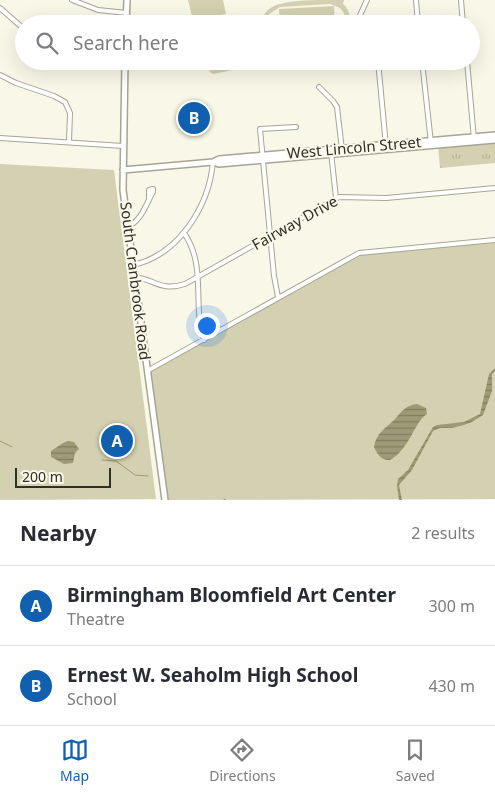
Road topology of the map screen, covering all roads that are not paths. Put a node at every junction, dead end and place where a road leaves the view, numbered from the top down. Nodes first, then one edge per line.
1 (72, 0) edge
2 (127, 0) edge
3 (367, 0) edge
4 (416, 0) edge
5 (461, 0) edge
6 (0, 8) edge
7 (127, 13) joint
8 (360, 15) edge
9 (417, 15) edge
10 (462, 15) edge
11 (15, 21) edge
12 (125, 70) edge
13 (379, 70) edge
14 (423, 70) edge
15 (468, 70) edge
16 (0, 75) edge
17 (319, 87) dead end
18 (296, 127) dead end
19 (495, 135) edge
20 (0, 138) edge
21 (474, 139) junction
22 (495, 140) edge
23 (69, 142) junction
24 (431, 143) junction
25 (123, 146) junction
26 (386, 147) junction
27 (342, 151) junction
28 (331, 152) junction
29 (263, 158) junction
30 (213, 162) junction
31 (122, 170) junction
32 (495, 188) edge
33 (336, 198) junction
34 (148, 199) dead end
35 (128, 226) junction
36 (184, 233) junction
37 (271, 236) junction
38 (495, 240) edge
39 (133, 265) junction
40 (134, 278) junction
41 (198, 278) junction
42 (278, 298) junction
43 (204, 340) junction
44 (147, 371) junction
45 (165, 500) edge

1 - 7 street
2 - 7 street
3 - 8 street
4 - 9 street
5 - 10 street
6 - 11 street
12 - 25 street, South Cranbrook Road
13 - 26 street
14 - 24 street
15 - 21 street
16 - 23 street
17 - 27 street
18 - 29 street
19 - 21 street, West Lincoln Street
20 - 23 street
21 - 22 street, West Lincoln Street
21 - 24 street, West Lincoln Street
23 - 25 street
24 - 26 street, West Lincoln Street
25 - 31 street, South Cranbrook Road
26 - 27 street, West Lincoln Street
27 - 28 street, West Lincoln Street
28 - 29 street, West Lincoln Street
28 - 33 street
29 - 30 street, West Lincoln Street
29 - 37 street
30 - 31 street, West Lincoln Street
30 - 36 street
31 - 35 street, South Cranbrook Road
32 - 33 street, Fairway Drive
33 - 37 street, Fairway Drive
34 - 35 street
35 - 39 street, South Cranbrook Road
36 - 39 street
36 - 41 street
37 - 41 street, Fairway Drive
37 - 42 street
38 - 42 street
39 - 40 street, South Cranbrook Road
40 - 41 street, Fairway Drive
40 - 44 street, South Cranbrook Road
41 - 43 street
42 - 43 street
43 - 44 street
44 - 45 street, South Cranbrook Road

